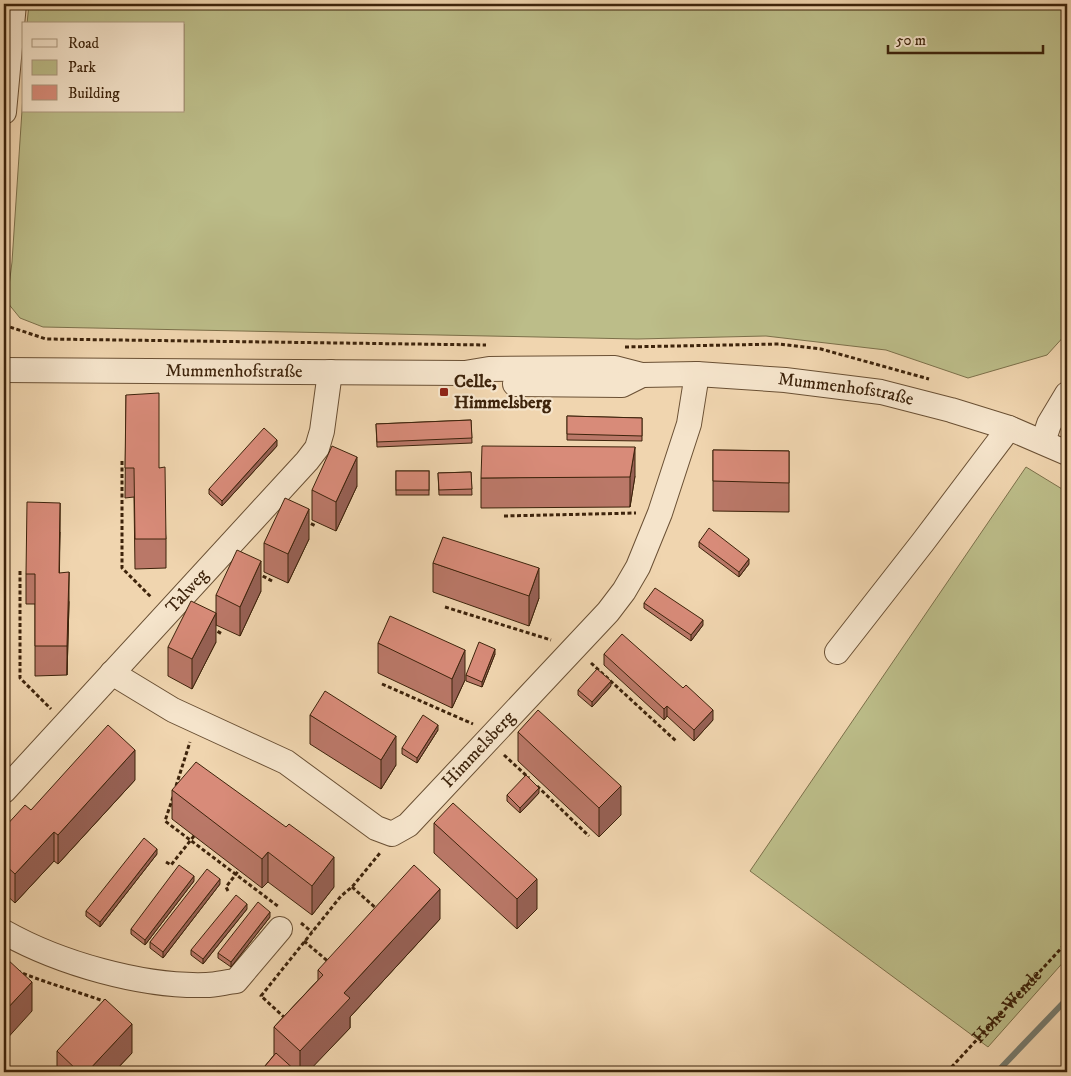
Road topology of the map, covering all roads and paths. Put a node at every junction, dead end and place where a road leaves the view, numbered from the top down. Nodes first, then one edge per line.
1 (14, 4) edge
2 (4, 112) edge
3 (4, 370) edge
4 (330, 372) junction
5 (697, 374) junction
6 (1067, 394) edge
7 (1009, 428) junction
8 (1043, 442) junction
9 (1067, 453) edge
10 (122, 461) dead end
11 (660, 513) junction
12 (504, 516) dead end
13 (300, 518) edge
14 (316, 526) dead end
15 (20, 571) dead end
16 (257, 573) edge
17 (274, 582) dead end
18 (445, 607) dead end
19 (167, 614) junction
20 (206, 624) edge
21 (222, 634) dead end
22 (574, 648) junction
23 (837, 652) dead end
24 (112, 673) junction
25 (382, 684) dead end
26 (197, 721) junction
27 (65, 724) junction
28 (491, 737) junction
29 (676, 741) dead end
30 (4, 791) edge
31 (392, 834) junction
32 (194, 836) edge
33 (589, 836) dead end
34 (191, 841) junction
35 (166, 862) dead end
36 (239, 870) edge
37 (236, 874) junction
38 (352, 887) junction
39 (228, 891) dead end
40 (384, 915) edge
41 (287, 920) junction
42 (4, 932) edge
43 (312, 932) junction
44 (304, 941) junction
45 (1067, 942) edge
46 (334, 967) edge
47 (11, 968) edge
48 (112, 997) dead end
49 (106, 1002) junction
50 (104, 1010) edge
51 (286, 1019) edge
52 (947, 1072) edge

1 - 2 street
3 - 4 street, Mummenhofstraße
4 - 5 street, Mummenhofstraße
4 - 19 street, Talweg
5 - 7 street, Mummenhofstraße
5 - 11 street, Himmelsberg
6 - 8 street
7 - 8 street, Mummenhofstraße
7 - 23 street
8 - 9 street
10 - 19 path
11 - 12 path
11 - 22 street, Himmelsberg
13 - 14 path
15 - 27 path
16 - 17 path
18 - 22 path
19 - 24 street, Talweg
20 - 21 path
22 - 28 street, Himmelsberg
22 - 29 path
24 - 26 street
24 - 27 street, Talweg
25 - 28 path
26 - 31 street
26 - 34 path
27 - 30 street, Talweg
28 - 31 street, Himmelsberg
28 - 33 path
31 - 38 path
32 - 34 path
34 - 35 path
34 - 37 path
36 - 37 path
37 - 39 path
37 - 41 path
38 - 40 path
38 - 43 path
41 - 42 street
41 - 43 path
43 - 44 path
44 - 46 path
44 - 51 path
45 - 52 path, Hohe Wende
47 - 49 path
48 - 49 path
49 - 50 path

